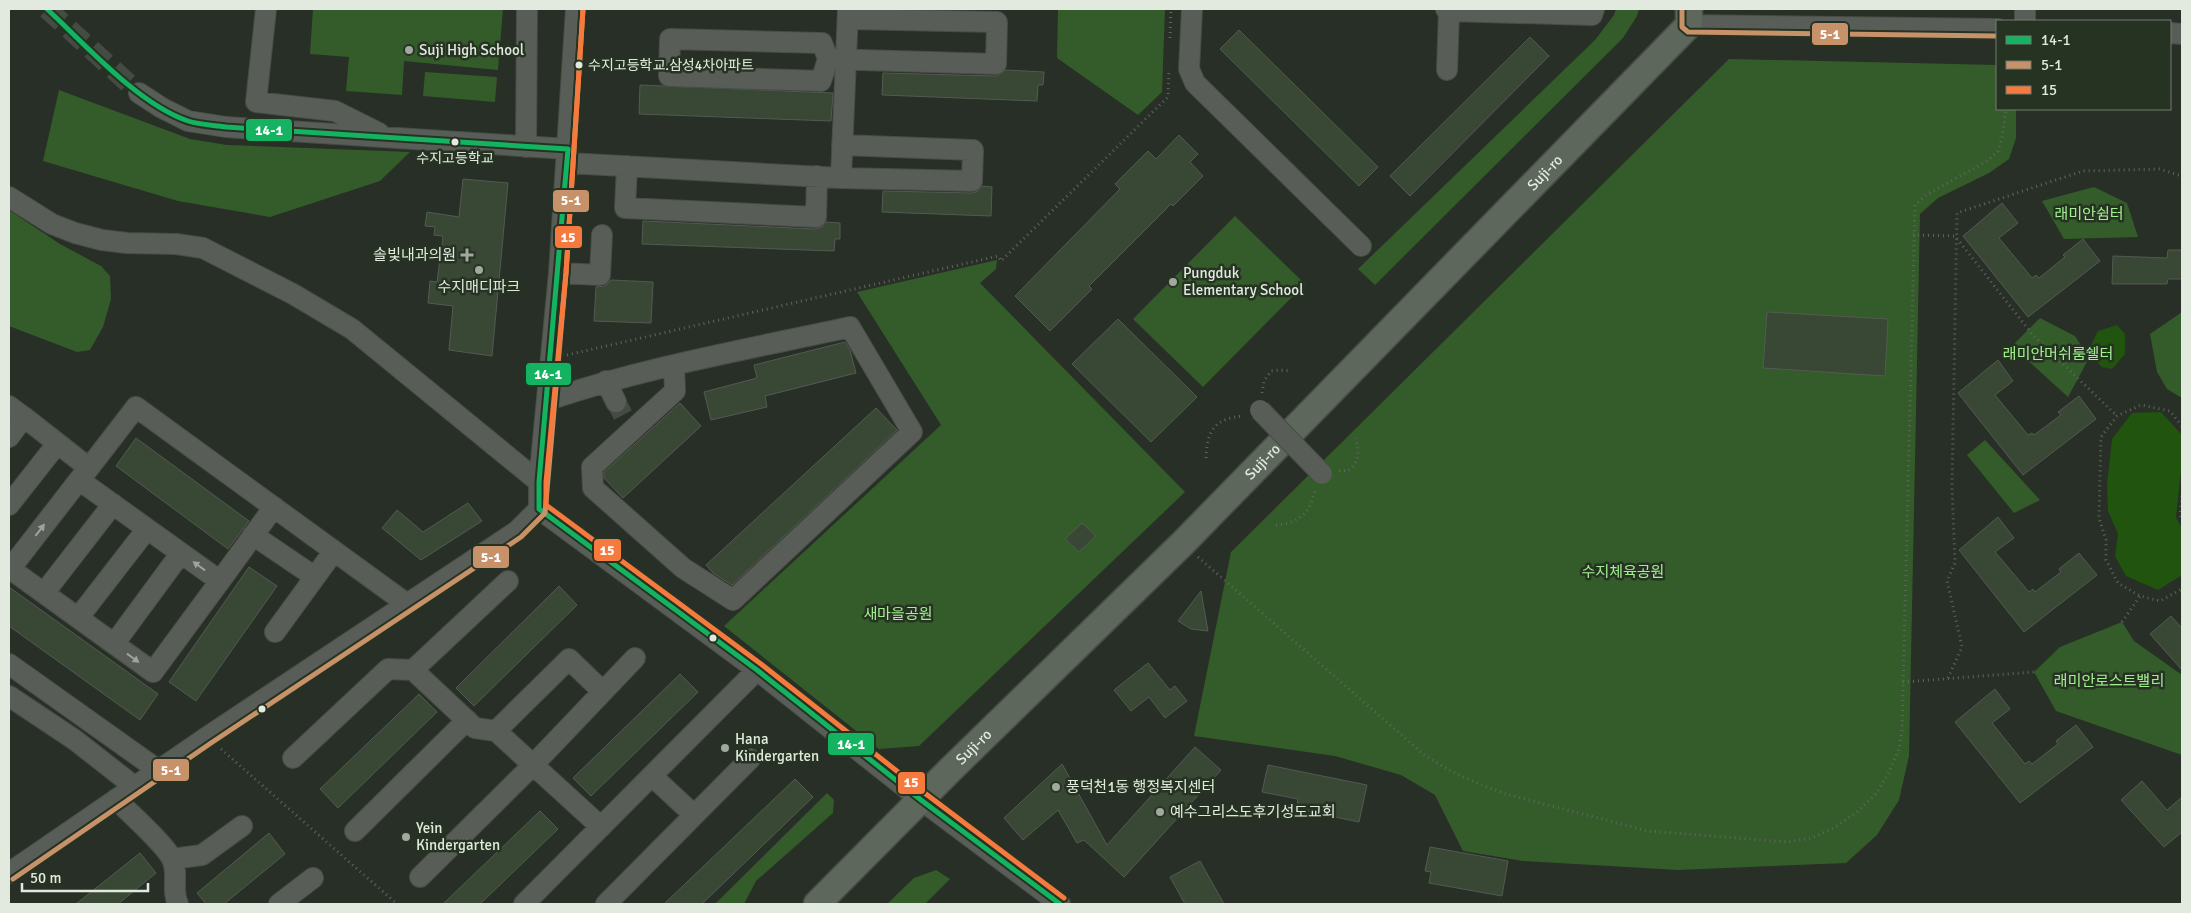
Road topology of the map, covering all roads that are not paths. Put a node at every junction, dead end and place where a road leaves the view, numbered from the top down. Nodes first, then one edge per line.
1 (266, 9) edge
2 (526, 9) edge
3 (576, 9) edge
4 (1192, 9) edge
5 (1594, 9) edge
6 (1448, 10) edge
7 (848, 14) edge
8 (1689, 17) edge
9 (1996, 29) edge
10 (836, 58) junction
11 (1447, 70) dead end
12 (139, 92) tunnel mouth
13 (388, 137) junction
14 (842, 145) junction
15 (526, 147) junction
16 (568, 156) junction
17 (626, 166) junction
18 (817, 176) junction
19 (841, 178) junction
20 (9, 197) edge
21 (602, 235) dead end
22 (1361, 246) dead end
23 (559, 273) junction
24 (674, 366) junction
25 (606, 381) junction
26 (548, 400) junction
27 (616, 402) tunnel mouth
28 (1260, 410) road end
29 (16, 411) edge
30 (9, 437) edge
31 (57, 444) junction
32 (84, 474) junction
33 (1322, 474) road end
34 (539, 482) junction
35 (113, 504) junction
36 (9, 506) edge
37 (274, 507) junction
38 (539, 509) junction
39 (146, 528) junction
40 (253, 535) junction
41 (334, 551) junction
42 (181, 553) junction
43 (9, 568) edge
44 (315, 577) junction
45 (220, 581) junction
46 (508, 581) dead end
47 (44, 593) junction
48 (407, 604) junction
49 (78, 618) junction
50 (275, 632) dead end
51 (114, 644) junction
52 (635, 658) dead end
53 (9, 664) edge
54 (412, 670) junction
55 (757, 670) junction
56 (602, 690) junction
57 (9, 696) edge
58 (466, 720) junction
59 (496, 731) junction
60 (294, 758) dead end
61 (750, 759) dead end
62 (533, 765) junction
63 (158, 770) junction
64 (652, 776) junction
65 (135, 787) junction
66 (116, 800) junction
67 (921, 800) junction
68 (694, 816) junction
69 (242, 826) dead end
70 (602, 826) junction
71 (355, 831) dead end
72 (172, 859) junction
73 (9, 873) edge
74 (420, 877) dead end
75 (312, 878) dead end
76 (178, 904) edge
77 (279, 904) edge
78 (524, 904) edge
79 (606, 904) edge
80 (817, 904) edge
81 (1060, 904) edge

1 - 13 street
2 - 15 street
3 - 16 street
4 - 22 street
5 - 6 street
6 - 11 street
7 - 10 street
7 - 10 street
8 - 9 street
8 - 67 main road, Suji-ro
10 - 10 street
10 - 14 street
12 - 13 street
13 - 15 street
14 - 19 street
14 - 19 street
15 - 16 street
16 - 17 street
16 - 23 street
17 - 18 street
17 - 18 street
18 - 19 street
20 - 34 street
21 - 23 street
23 - 26 street
24 - 24 street
24 - 25 street
25 - 26 street
25 - 27 street
26 - 34 street
28 - 33 street, bridge
29 - 30 street
29 - 31 street
31 - 32 street
31 - 36 street
32 - 35 street
32 - 37 street
43 -> 32 street
34 - 38 street
35 - 39 street
35 - 47 street
37 - 40 street
37 - 41 street
38 - 48 street
38 - 55 street
39 - 42 street
39 - 49 street
40 - 44 street
40 - 45 street
41 - 44 street
41 - 48 street
45 -> 42 street
42 - 51 street
43 - 47 street
44 - 50 street
51 -> 45 street
46 - 54 street
47 - 49 street
48 - 63 street
49 - 51 street
52 - 56 street
53 - 63 street
54 - 58 street
54 - 60 street
55 - 64 street
55 - 67 street
56 - 59 street
56 - 62 street
57 - 65 street
58 - 59 street
58 - 71 street
59 - 62 street
61 - 68 street
62 - 70 street
62 - 74 street
63 - 65 street
64 - 68 street
64 - 70 street
65 - 66 street
66 - 72 street
66 - 73 street
67 - 80 main road, Suji-ro
67 - 81 street
68 - 79 street
69 - 72 street
70 - 78 street
72 - 76 street
75 - 77 street

